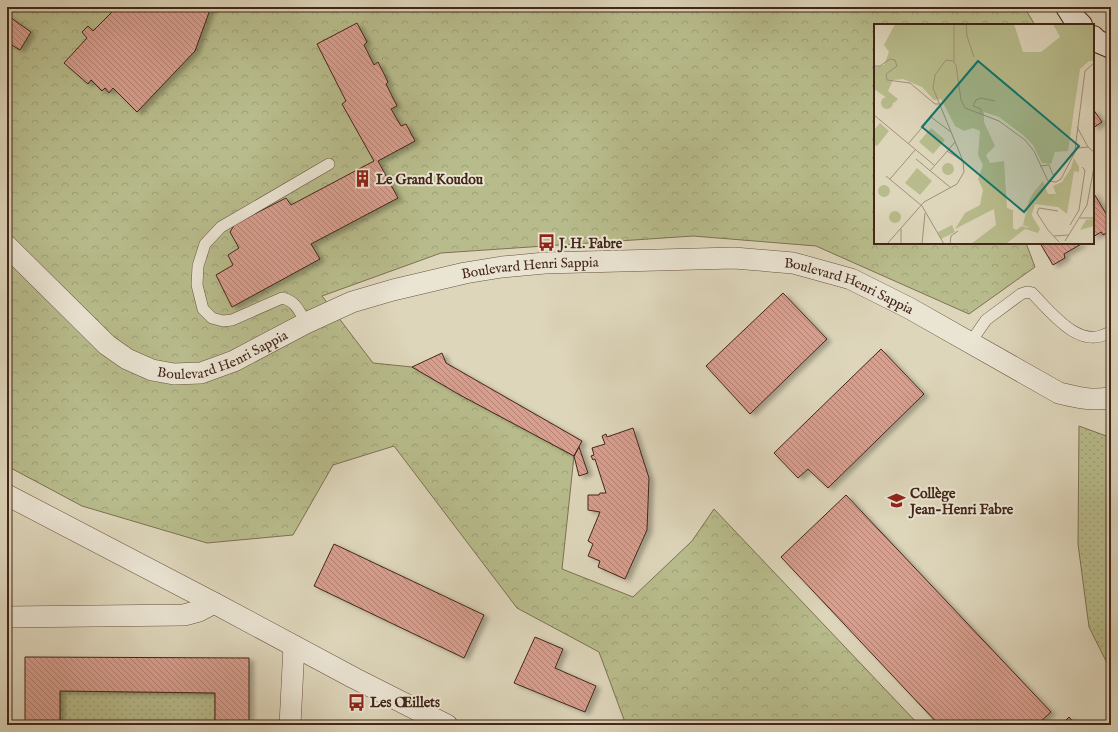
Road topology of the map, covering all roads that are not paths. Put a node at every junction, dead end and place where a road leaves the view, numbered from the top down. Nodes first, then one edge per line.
1 (1067, 7) edge
2 (1080, 24) edge
3 (1094, 38) edge
4 (1111, 47) edge
5 (329, 164) dead end
6 (7, 246) edge
7 (306, 323) junction
8 (1111, 332) edge
9 (970, 343) junction
10 (1111, 397) edge
11 (7, 495) edge
12 (214, 603) junction
13 (7, 617) edge
14 (294, 646) junction
15 (290, 725) edge
16 (447, 725) edge

1 - 2 street
3 - 4 street
5 - 7 lane
6 - 7 street, Boulevard Henri Sappia
7 - 9 street, Boulevard Henri Sappia
8 - 9 lane
9 - 10 street, Boulevard Henri Sappia
11 - 12 street
12 - 13 street
12 - 14 street
14 - 15 street
14 - 16 street

